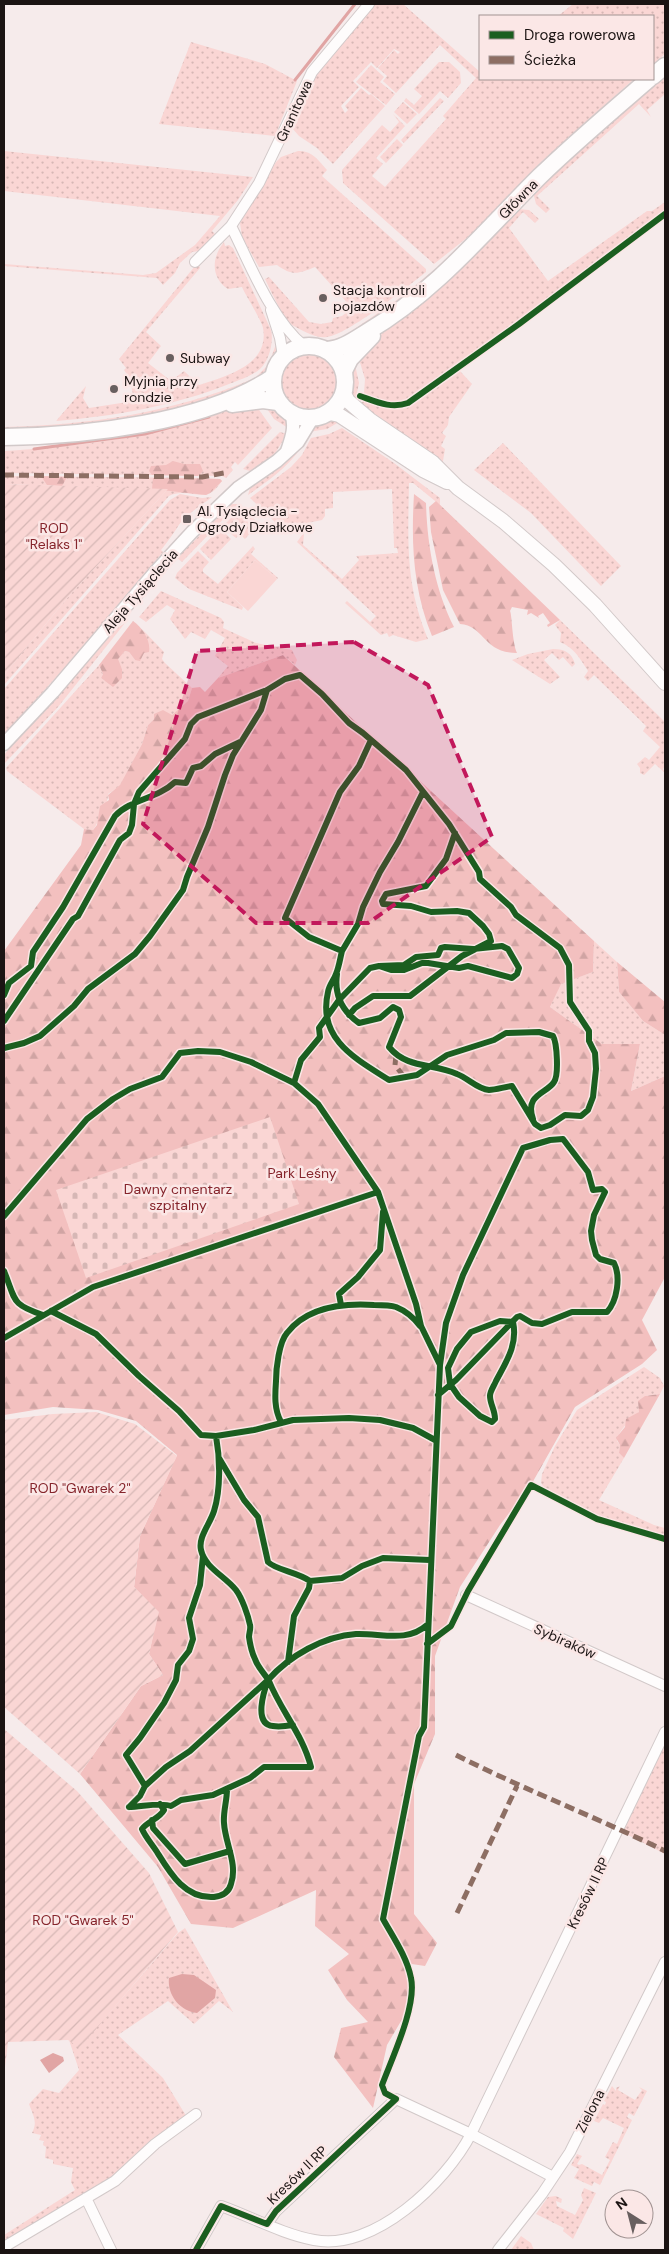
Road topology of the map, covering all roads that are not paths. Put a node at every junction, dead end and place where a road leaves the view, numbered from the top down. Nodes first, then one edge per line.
1 (369, 4) edge
2 (665, 66) edge
3 (654, 75) edge
4 (648, 80) edge
5 (231, 226) junction
6 (196, 262) dead end
7 (267, 297) junction
8 (387, 320) junction
9 (304, 346) junction
10 (326, 350) junction
11 (283, 356) junction
12 (344, 370) junction
13 (273, 377) junction
14 (344, 394) junction
15 (278, 402) junction
16 (217, 404) junction
17 (330, 413) junction
18 (291, 414) junction
19 (312, 419) junction
20 (4, 436) edge
21 (287, 451) junction
22 (458, 488) junction
23 (665, 683) edge
24 (4, 744) edge
25 (466, 1595) dead end
26 (665, 1686) edge
27 (665, 1732) edge
28 (665, 1962) edge
29 (196, 2114) dead end
30 (471, 2134) junction
31 (553, 2177) junction
32 (86, 2198) junction
33 (267, 2224) junction
34 (4, 2247) edge
35 (111, 2250) edge
36 (196, 2250) edge
37 (498, 2250) edge

1 - 5 street, Granitowa
2 - 3 main road
4 - 8 main road, Główna
5 - 6 street, Granitowa
5 - 7 street
7 - 9 street
7 - 11 street
8 - 10 main road, Główna
8 - 12 main road, Główna
9 - 10 main road
9 - 11 main road
10 - 12 main road
11 - 13 main road
12 - 14 main road
13 - 15 main road
13 - 16 main road
14 - 17 main road
14 - 22 main road
15 - 16 main road
15 - 18 main road
16 - 20 main road
17 - 19 main road
17 - 22 main road
18 - 19 main road
18 - 21 street
19 - 21 street, Aleja Tysiąclecia
21 - 24 street, Aleja Tysiąclecia
22 - 23 main road
25 - 26 street, Sybiraków
27 - 30 street, Kresów II RP
28 - 31 street, Zielona
29 - 32 street
30 - 31 street, Kresów II RP
30 - 33 street, Kresów II RP
30 - 33 street, Kresów II RP
31 - 37 street, Zielona
32 - 34 street
32 - 35 street
33 - 36 street, Kresów II RP

